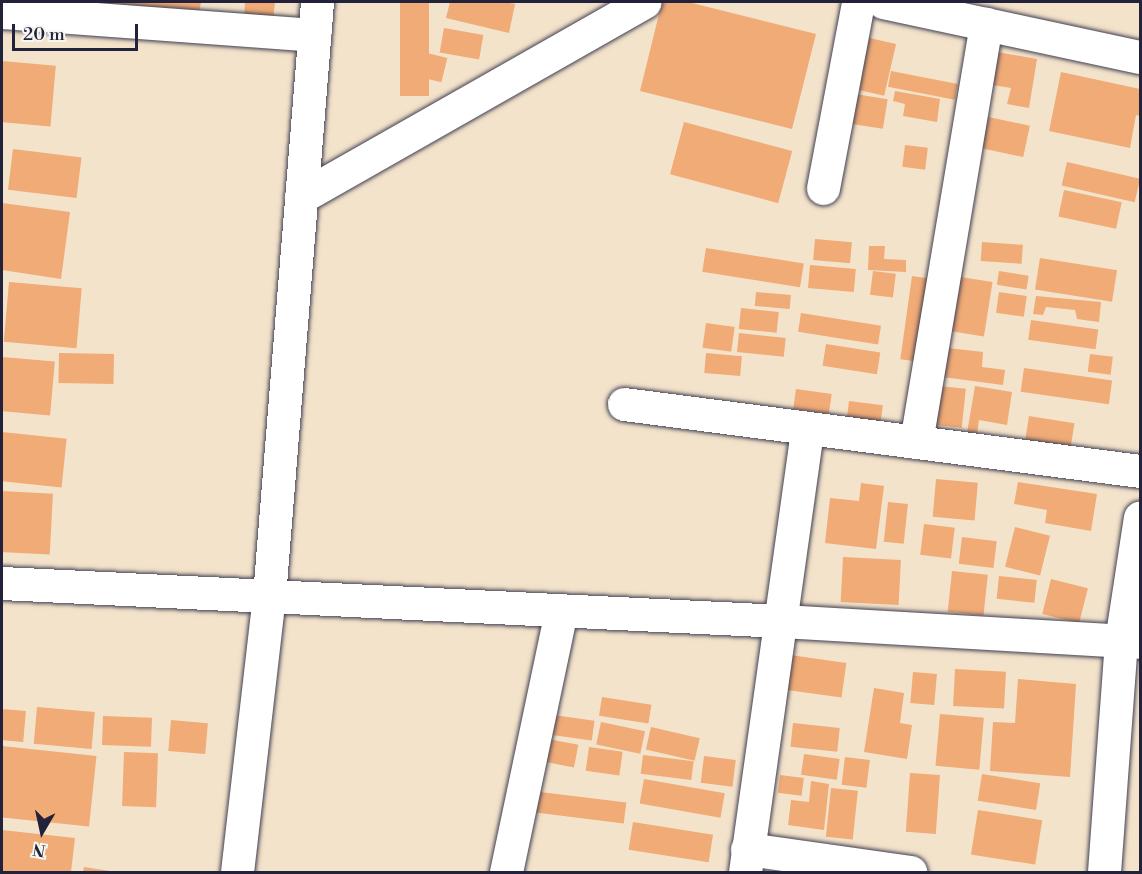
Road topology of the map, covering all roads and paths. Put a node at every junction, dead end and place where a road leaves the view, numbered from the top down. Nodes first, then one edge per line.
1 (317, 2) edge
2 (644, 2) edge
3 (858, 2) edge
4 (883, 2) edge
5 (2, 12) edge
6 (987, 24) junction
7 (314, 35) junction
8 (1140, 57) edge
9 (823, 188) dead end
10 (301, 197) junction
11 (624, 404) dead end
12 (807, 429) junction
13 (916, 442) junction
14 (1140, 471) edge
15 (1140, 517) edge
16 (2, 583) edge
17 (269, 596) junction
18 (561, 612) junction
19 (781, 621) junction
20 (1131, 642) edge
21 (746, 861) edge
22 (237, 873) edge
23 (506, 873) edge
24 (910, 873) edge
25 (1104, 873) edge

1 - 7 street
2 - 10 street
3 - 9 street
4 - 6 street
5 - 7 street
6 - 8 street
6 - 13 street
7 - 10 street
10 - 17 street
11 - 12 street
12 - 13 street
12 - 19 street
13 - 14 street
15 - 20 street
16 - 17 street
17 - 18 street
17 - 22 street
18 - 19 street
18 - 23 street
19 - 20 street
19 - 21 street
20 - 25 street
21 - 24 street

